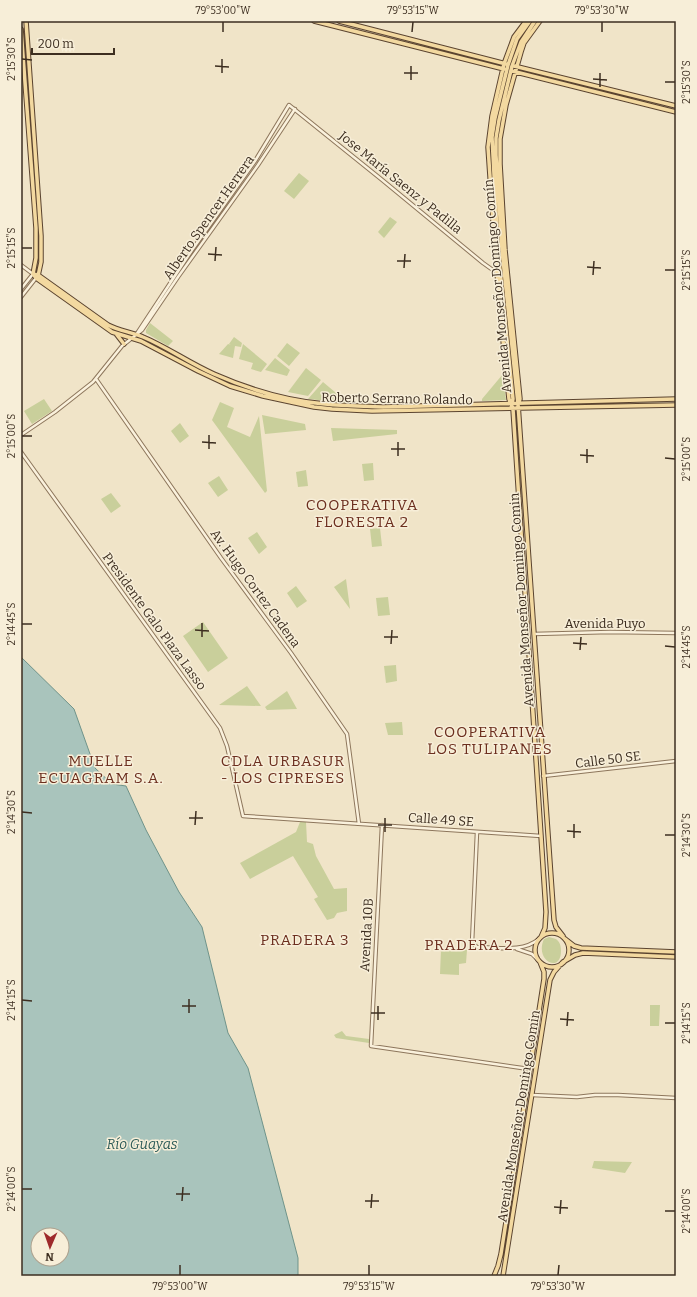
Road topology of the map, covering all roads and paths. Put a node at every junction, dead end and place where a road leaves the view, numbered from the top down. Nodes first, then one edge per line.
1 (26, 21) edge
2 (314, 21) edge
3 (339, 21) edge
4 (526, 21) edge
5 (529, 21) edge
6 (535, 21) edge
7 (540, 21) edge
8 (21, 30) edge
9 (510, 65) junction
10 (509, 70) junction
11 (289, 105) joint
12 (676, 106) edge
13 (295, 109) junction
14 (676, 112) edge
15 (284, 114) junction
16 (290, 117) junction
17 (495, 170) junction
18 (21, 265) edge
19 (499, 273) junction
20 (33, 274) junction
21 (37, 277) junction
22 (21, 289) edge
23 (21, 297) edge
24 (116, 334) junction
25 (136, 334) junction
26 (131, 338) junction
27 (124, 344) junction
28 (96, 379) junction
29 (675, 400) edge
30 (512, 404) junction
31 (676, 405) edge
32 (519, 406) junction
33 (513, 409) junction
34 (21, 435) edge
35 (21, 452) edge
36 (676, 633) edge
37 (534, 634) junction
38 (676, 761) edge
39 (543, 776) junction
40 (243, 816) joint
41 (359, 824) junction
42 (382, 825) junction
43 (477, 832) junction
44 (542, 836) junction
45 (540, 938) junction
46 (564, 938) junction
47 (515, 948) junction
48 (676, 952) edge
49 (676, 957) edge
50 (539, 961) junction
51 (562, 962) junction
52 (530, 1068) junction
53 (532, 1095) junction
54 (676, 1098) edge
55 (494, 1276) edge
56 (503, 1276) edge

1 - 21 main road
2 - 10 main road
3 - 9 main road
4 - 9 main road, Avenida Monseñor Domingo Comín
5 - 9 main road, Avenida Monseñor Domingo Comín
6 - 9 main road, Avenida Monseñor Domingo Comín
7 - 9 main road, Avenida Monseñor Domingo Comín
8 - 20 main road
9 - 10 main road, Avenida Monseñor Domingo Comín
9 - 10 main road, Avenida Monseñor Domingo Comín
9 - 12 main road
10 - 14 main road
10 - 17 main road, Avenida Monseñor Domingo Comín
10 - 17 main road, Avenida Monseñor Domingo Comín
11 - 13 street, Jose María Saenz y Padilla
11 - 15 street, Alberto Spencer Herrera
13 - 16 street, Alberto Spencer Herrera
13 - 19 street, Jose María Saenz y Padilla
15 - 16 street
15 - 25 street, Alberto Spencer Herrera
16 - 25 street, Alberto Spencer Herrera
17 - 19 main road, Avenida Monseñor Domingo Comín
17 - 32 main road, Avenida Monseñor Domingo Comín
18 - 20 street, Roberto Serrano Rolando
19 - 30 main road, Avenida Monseñor Domingo Comín
20 - 21 main road, Roberto Serrano Rolando
20 - 22 street
21 - 23 street
21 - 24 main road, Roberto Serrano Rolando
21 - 25 main road, Roberto Serrano Rolando
24 - 26 main road, Roberto Serrano Rolando
24 - 27 main road
25 - 26 street, Alberto Spencer Herrera
25 - 30 main road, Roberto Serrano Rolando
26 - 27 street, Alberto Spencer Herrera
26 - 33 main road, Roberto Serrano Rolando
27 - 28 street, Alberto Spencer Herrera
28 - 34 street, Alberto Spencer Herrera
28 - 41 street, Av. Hugo Cortez Cadena
29 - 32 main road, Roberto Serrano Rolando
30 - 32 main road, Roberto Serrano Rolando
30 - 33 main road, Avenida Monseñor Domingo Comin
31 - 32 main road, Roberto Serrano Rolando
32 - 33 main road, Roberto Serrano Rolando
32 - 37 main road, Avenida Monseñor Domingo Comin
33 - 44 main road, Avenida Monseñor Domingo Comin
35 - 40 street, Presidente Galo Plaza Lasso
36 - 37 street, Avenida Puyo
37 - 39 main road, Avenida Monseñor Domingo Comin
38 - 39 street, Calle 50 SE
39 - 46 main road, Avenida Monseñor Domingo Comin
40 - 41 street, Calle 49 SE
41 - 42 street, Calle 49 SE
42 - 43 street, Calle 49 SE
42 - 52 street, Avenida 10B
43 - 44 street, Calle 49 SE
43 - 47 street
44 - 45 main road, Avenida Monseñor Domingo Comin
45 - 46 main road
45 - 47 street
45 - 50 main road
46 - 48 main road
46 - 51 main road
47 - 50 street
49 - 51 main road
50 - 51 main road
50 - 52 main road, Avenida Monseñor Domingo Comin
51 - 53 main road, Avenida Monseñor Domingo Comin
52 - 55 main road, Avenida Monseñor Domingo Comin
53 - 54 street
53 - 56 main road, Avenida Monseñor Domingo Comin

